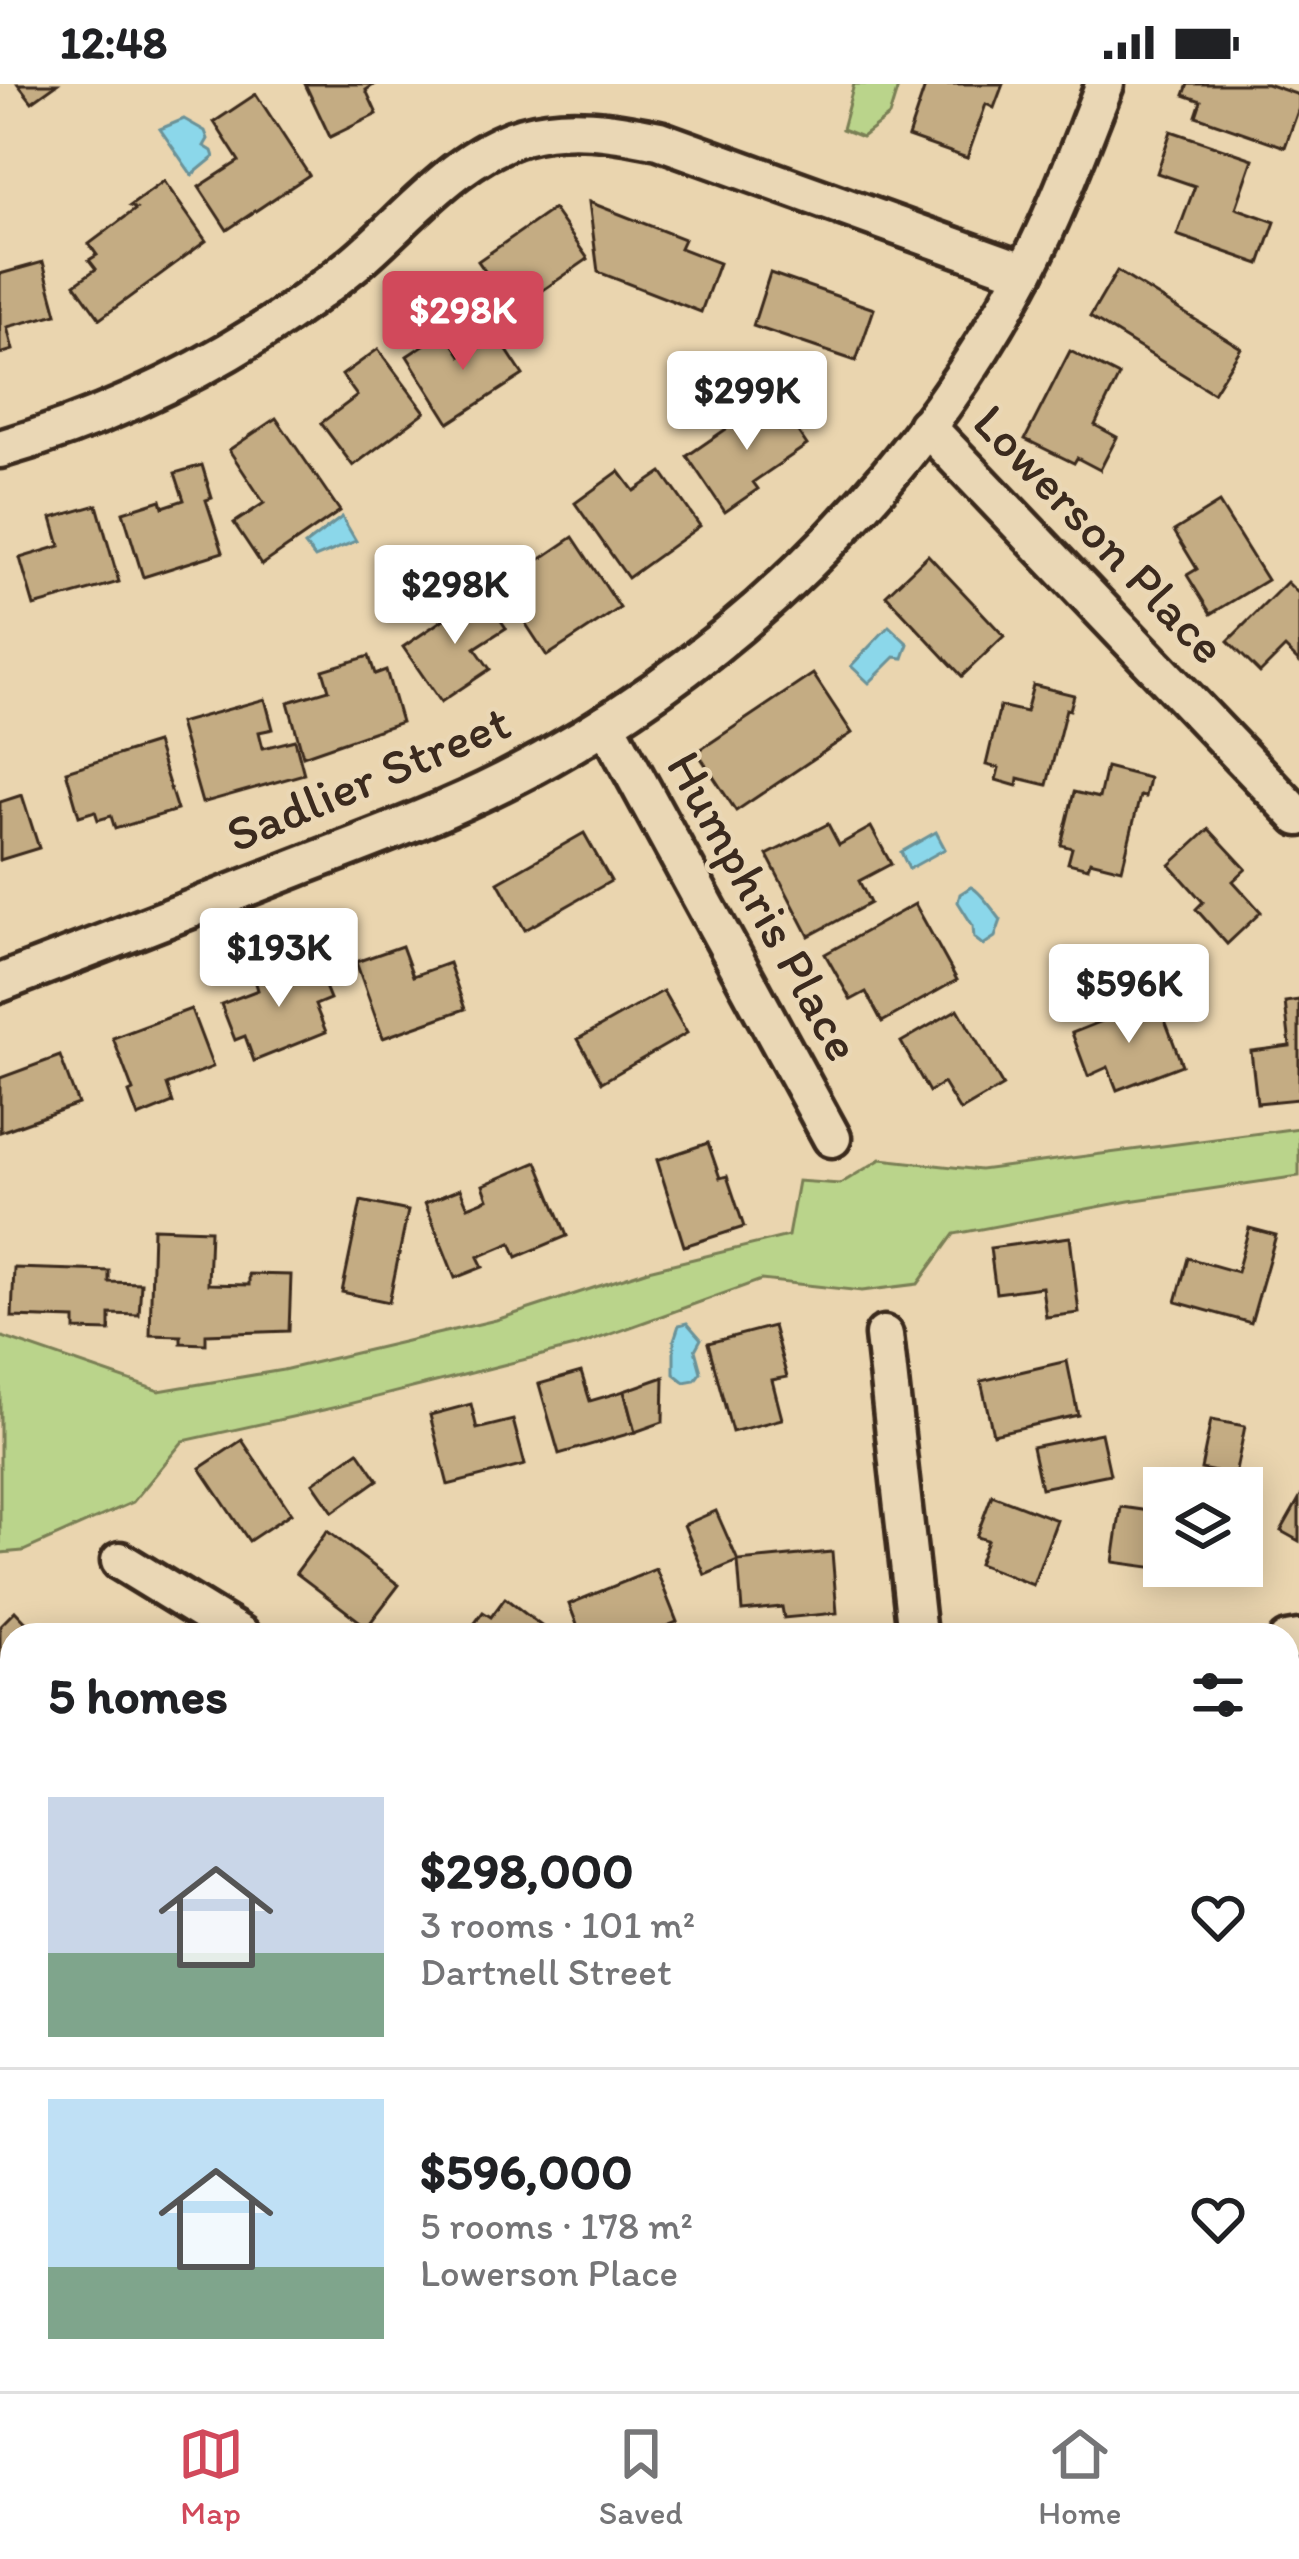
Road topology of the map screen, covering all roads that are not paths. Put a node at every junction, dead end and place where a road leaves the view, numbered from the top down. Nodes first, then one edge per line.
1 (1105, 84) edge
2 (1025, 272) junction
3 (926, 426) junction
4 (0, 449) edge
5 (606, 723) junction
6 (1299, 817) edge
7 (0, 983) edge
8 (832, 1138) dead end
9 (884, 1335) dead end
10 (120, 1561) dead end
11 (221, 1623) edge
12 (916, 1623) edge

1 - 2 street, Sadlier Street
2 - 3 street, Sadlier Street
2 - 4 street
3 - 5 street, Sadlier Street
3 - 6 street, Lowerson Place
5 - 7 street, Sadlier Street
5 - 8 street, Humphris Place
9 - 12 street
10 - 11 street

